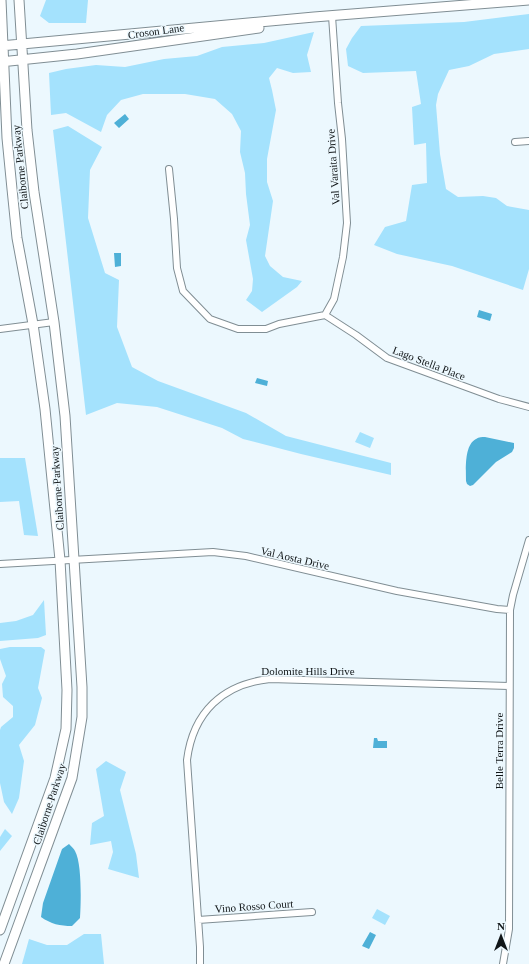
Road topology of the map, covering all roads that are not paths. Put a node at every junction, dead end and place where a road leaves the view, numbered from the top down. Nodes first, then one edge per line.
1 (1, 0) edge
2 (19, 0) edge
3 (529, 0) edge
4 (332, 16) junction
5 (314, 17) junction
6 (22, 43) junction
7 (2, 46) edge
8 (23, 60) junction
9 (2, 62) edge
10 (529, 141) edge
11 (515, 142) dead end
12 (170, 169) dead end
13 (326, 314) junction
14 (54, 322) junction
15 (33, 324) junction
16 (0, 329) edge
17 (529, 407) edge
18 (529, 540) edge
19 (60, 560) junction
20 (74, 560) junction
21 (0, 564) edge
22 (510, 610) junction
23 (509, 686) junction
24 (312, 912) dead end
25 (198, 920) junction
26 (0, 930) edge
27 (4, 964) edge
28 (200, 964) edge
29 (503, 964) edge

1 - 7 main road, Claiborne Parkway
2 - 6 main road, Claiborne Parkway
3 - 4 main road, Croson Lane
4 - 5 main road, Croson Lane
4 - 13 street, Val Varaita Drive
5 - 6 main road, Croson Lane
5 - 8 main road, Croson Lane
6 - 7 main road, Croson Lane
6 - 8 main road, Claiborne Parkway
7 - 9 main road, Claiborne Parkway
8 - 9 main road, Croson Lane
8 - 14 main road, Claiborne Parkway
9 - 15 main road, Claiborne Parkway
10 - 11 street
12 - 13 street
13 - 17 street, Lago Stella Place
14 - 15 street
14 - 20 main road, Claiborne Parkway
15 - 16 street
15 - 19 main road, Claiborne Parkway
18 - 22 street, Belle Terra Drive
19 - 20 street, Val Aosta Drive
19 - 21 street, Val Aosta Drive
19 - 26 main road, Claiborne Parkway
20 - 22 street, Val Aosta Drive
20 - 27 main road, Claiborne Parkway
22 - 23 street, Belle Terra Drive
23 - 25 street, Dolomite Hills Drive
23 - 29 street, Belle Terra Drive
24 - 25 street, Vino Rosso Court
25 - 28 street, Dolomite Hills Drive

